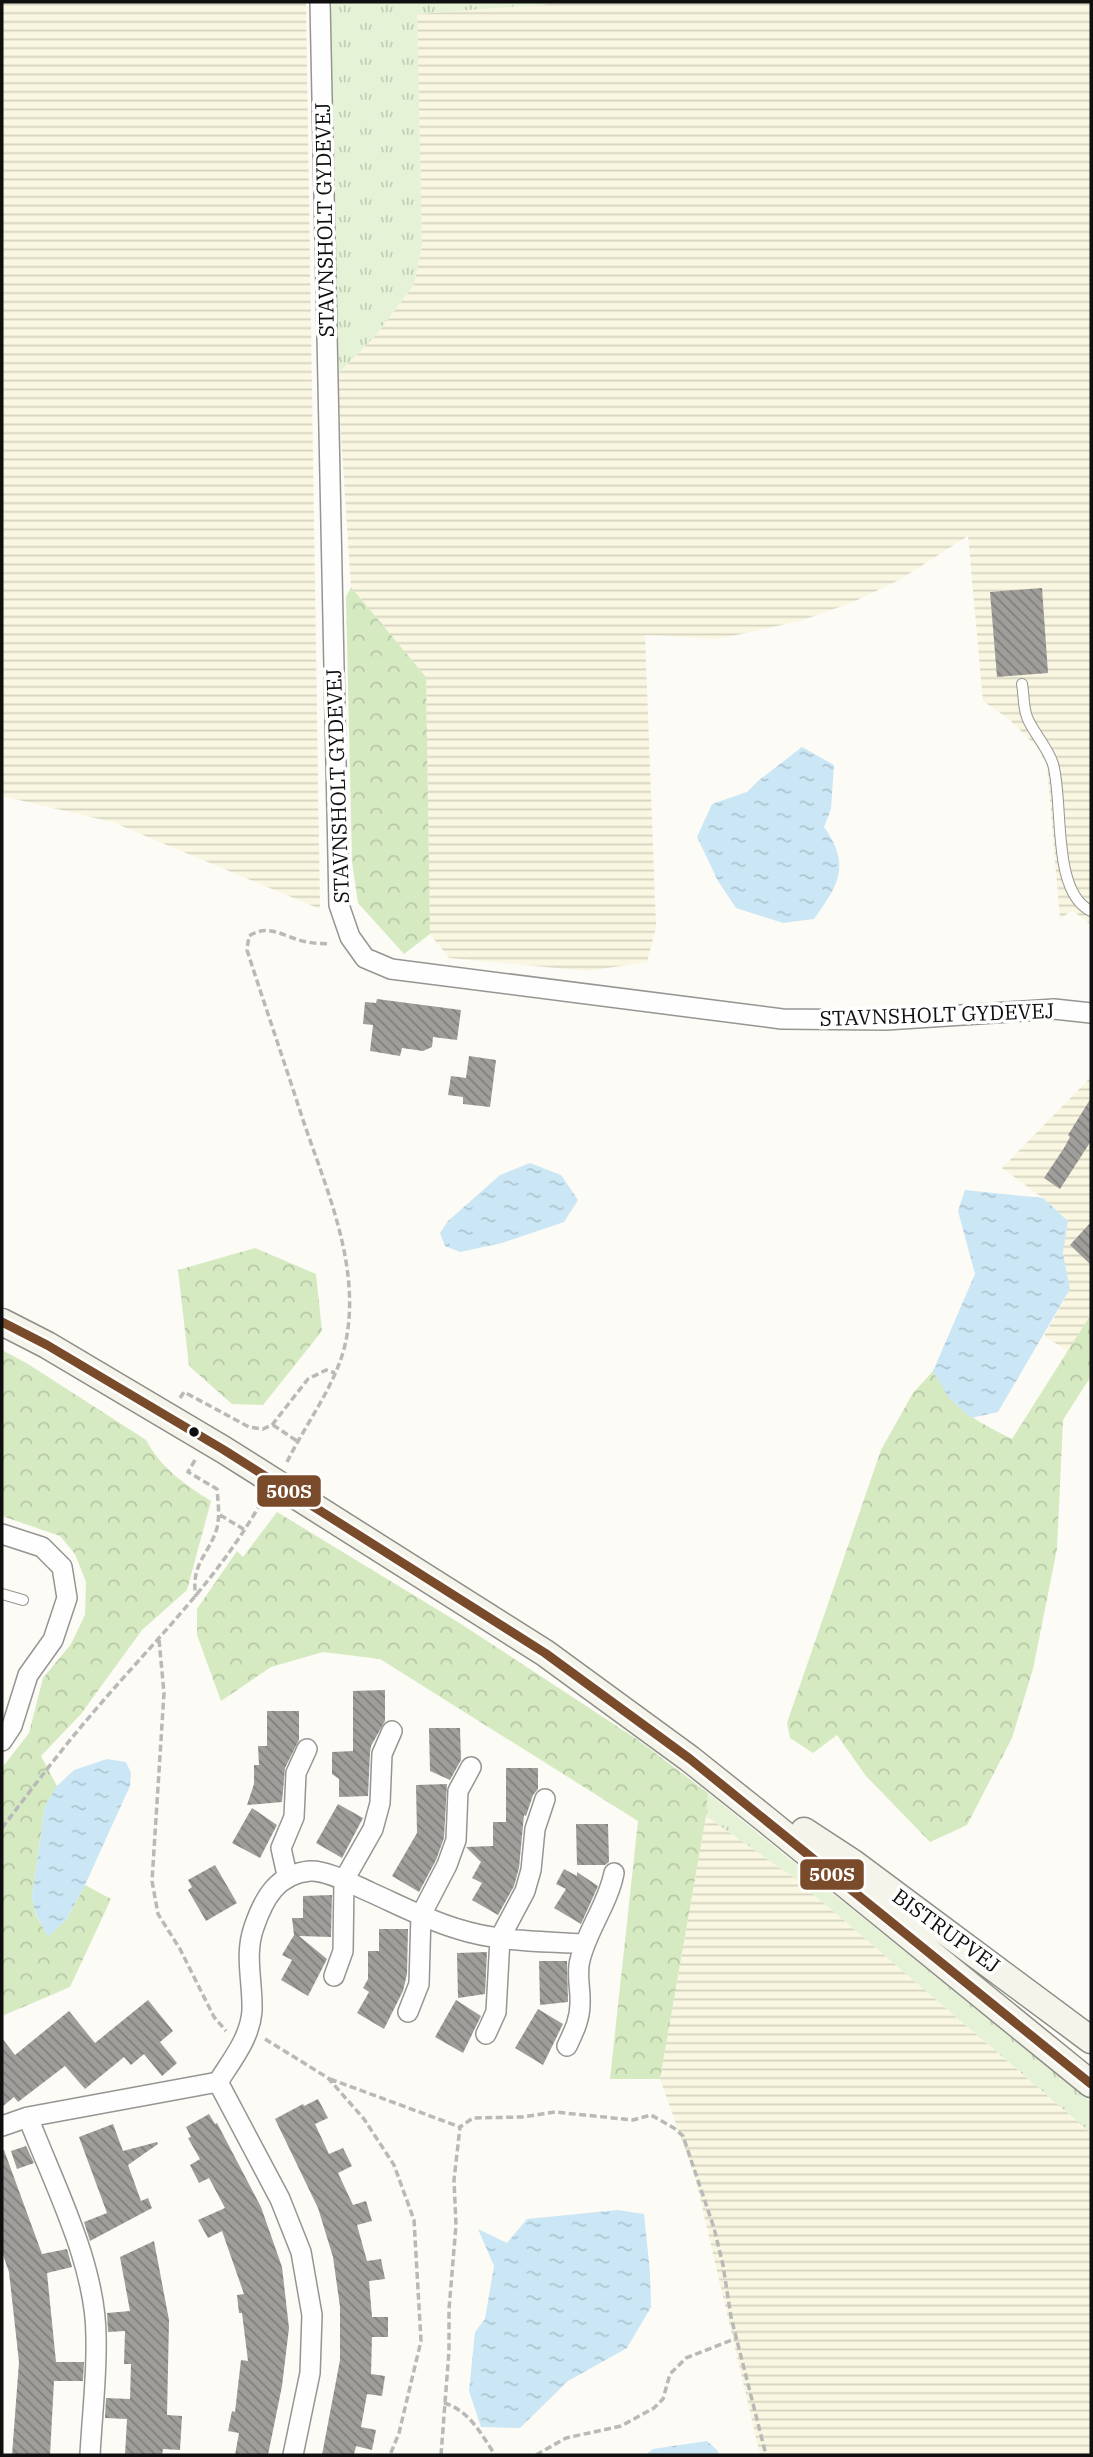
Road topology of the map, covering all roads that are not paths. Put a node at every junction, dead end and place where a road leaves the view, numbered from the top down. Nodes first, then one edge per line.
1 (320, 2) edge
2 (1022, 684) dead end
3 (1091, 911) edge
4 (1091, 1013) edge
5 (2, 1322) edge
6 (3, 1539) edge
7 (2, 1594) edge
8 (23, 1600) dead end
9 (392, 1731) dead end
10 (2, 1741) edge
11 (307, 1749) dead end
12 (690, 1759) junction
13 (471, 1767) dead end
14 (545, 1799) dead end
15 (614, 1873) dead end
16 (288, 1875) junction
17 (344, 1880) junction
18 (421, 1915) junction
19 (500, 1938) junction
20 (584, 1944) junction
21 (334, 1976) dead end
22 (408, 2012) dead end
23 (486, 2034) dead end
24 (1091, 2040) edge
25 (567, 2046) dead end
26 (218, 2082) junction
27 (1091, 2084) edge
28 (28, 2117) junction
29 (2, 2126) edge
30 (90, 2455) edge
31 (293, 2455) edge

1 - 4 street, STAVNSHOLT GYDEVEJ
2 - 3 lane
5 - 12 main road, BISTRUPVEJ
6 - 10 street
7 - 8 lane
9 - 17 street
11 - 16 street
12 - 24 main road, BISTRUPVEJ
12 - 27 main road, BISTRUPVEJ
13 - 18 street
14 - 19 street
15 - 20 street
16 - 17 street
16 - 26 street
17 - 18 street
17 - 21 street
18 - 19 street
18 - 22 street
19 - 20 street
19 - 23 street
20 - 25 street
26 - 28 street
26 - 31 street
28 - 29 street
28 - 30 street

